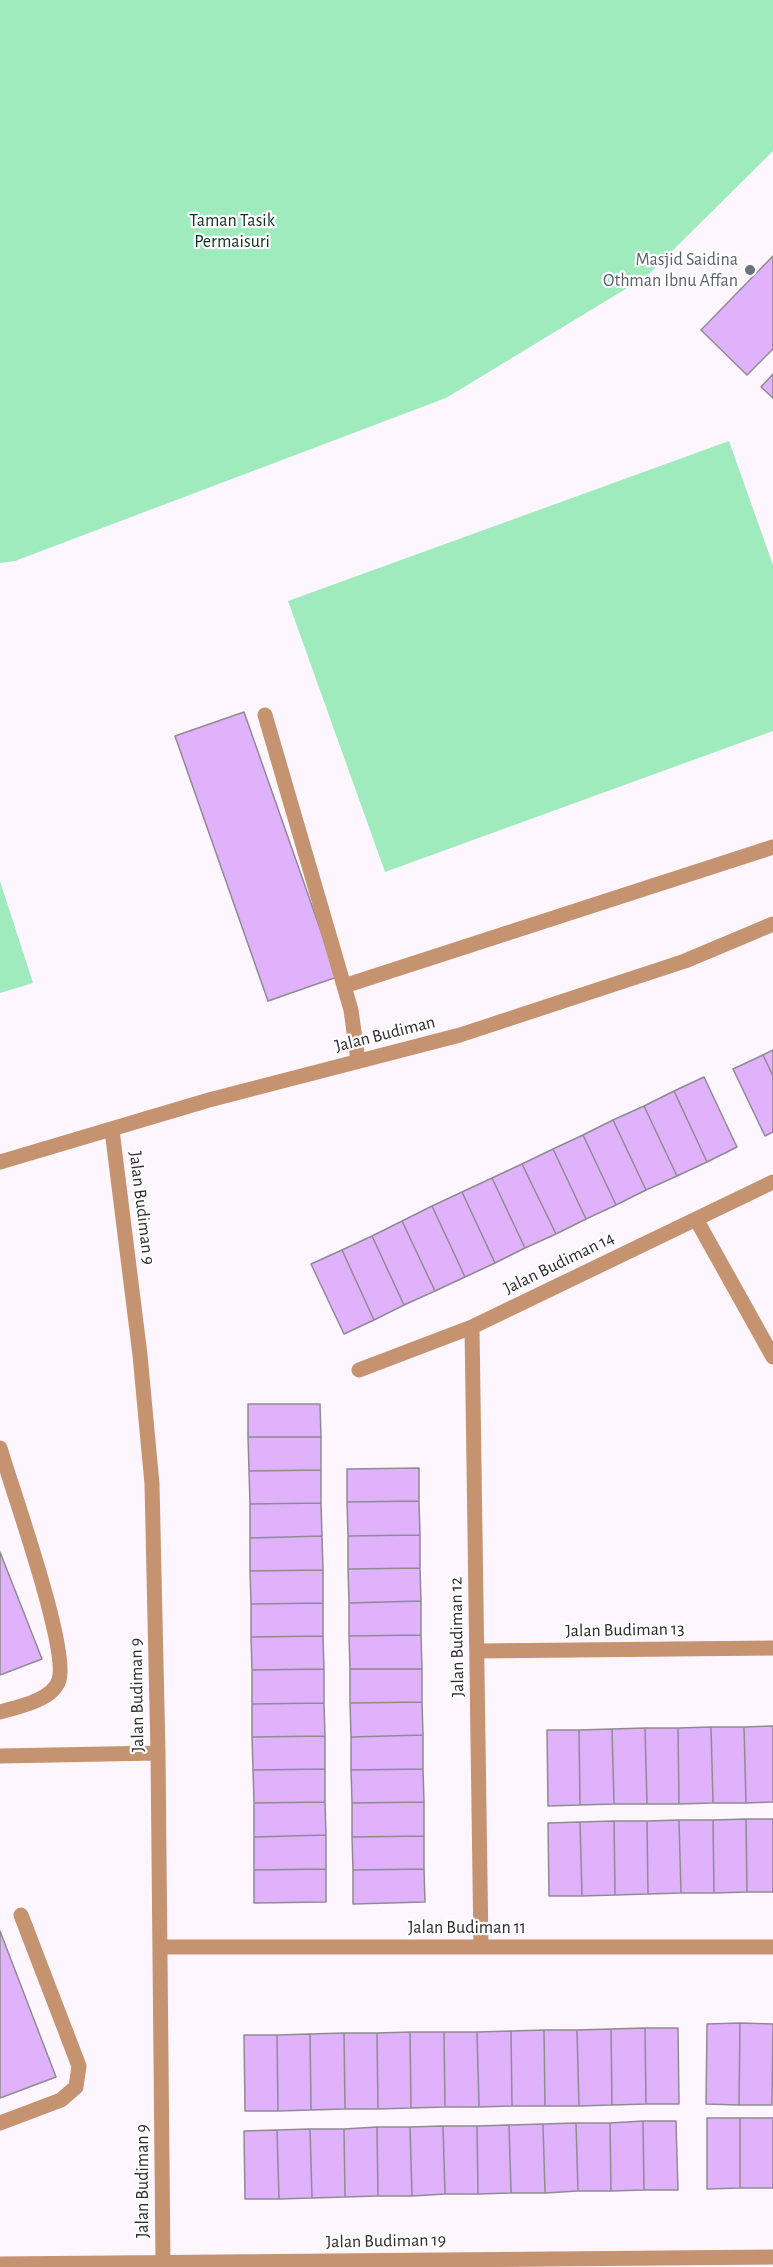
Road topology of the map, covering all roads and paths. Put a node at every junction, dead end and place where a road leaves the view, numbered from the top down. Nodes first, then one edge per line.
1 (265, 715) dead end
2 (773, 847) edge
3 (773, 924) edge
4 (344, 986) junction
5 (358, 1061) junction
6 (112, 1130) junction
7 (0, 1162) edge
8 (773, 1182) edge
9 (696, 1219) junction
10 (472, 1327) junction
11 (773, 1357) edge
12 (359, 1370) dead end
13 (0, 1448) edge
14 (773, 1648) edge
15 (477, 1651) junction
16 (0, 1712) edge
17 (158, 1753) junction
18 (0, 1756) edge
19 (21, 1915) dead end
20 (160, 1947) junction
21 (481, 1947) junction
22 (773, 1947) edge
23 (0, 2123) edge
24 (773, 2257) edge
25 (163, 2263) junction
26 (565, 2263) edge
27 (0, 2264) edge

1 - 4 street
2 - 4 street
3 - 5 street, Jalan Budiman
4 - 5 street
5 - 6 street, Jalan Budiman
6 - 7 street, Jalan Budiman
6 - 17 street, Jalan Budiman 9
8 - 9 street, Jalan Budiman 14
9 - 10 street, Jalan Budiman 14
9 - 11 street
10 - 12 street, Jalan Budiman 14
10 - 15 street, Jalan Budiman 12
13 - 16 street
14 - 15 street, Jalan Budiman 13
15 - 21 street, Jalan Budiman 12
17 - 18 street
17 - 20 street, Jalan Budiman 9
19 - 23 street
20 - 21 street, Jalan Budiman 11
20 - 25 street, Jalan Budiman 9
21 - 22 street, Jalan Budiman 11
24 - 26 street, Jalan Budiman 19
25 - 26 street, Jalan Budiman 19
25 - 27 street, Jalan Budiman 19

